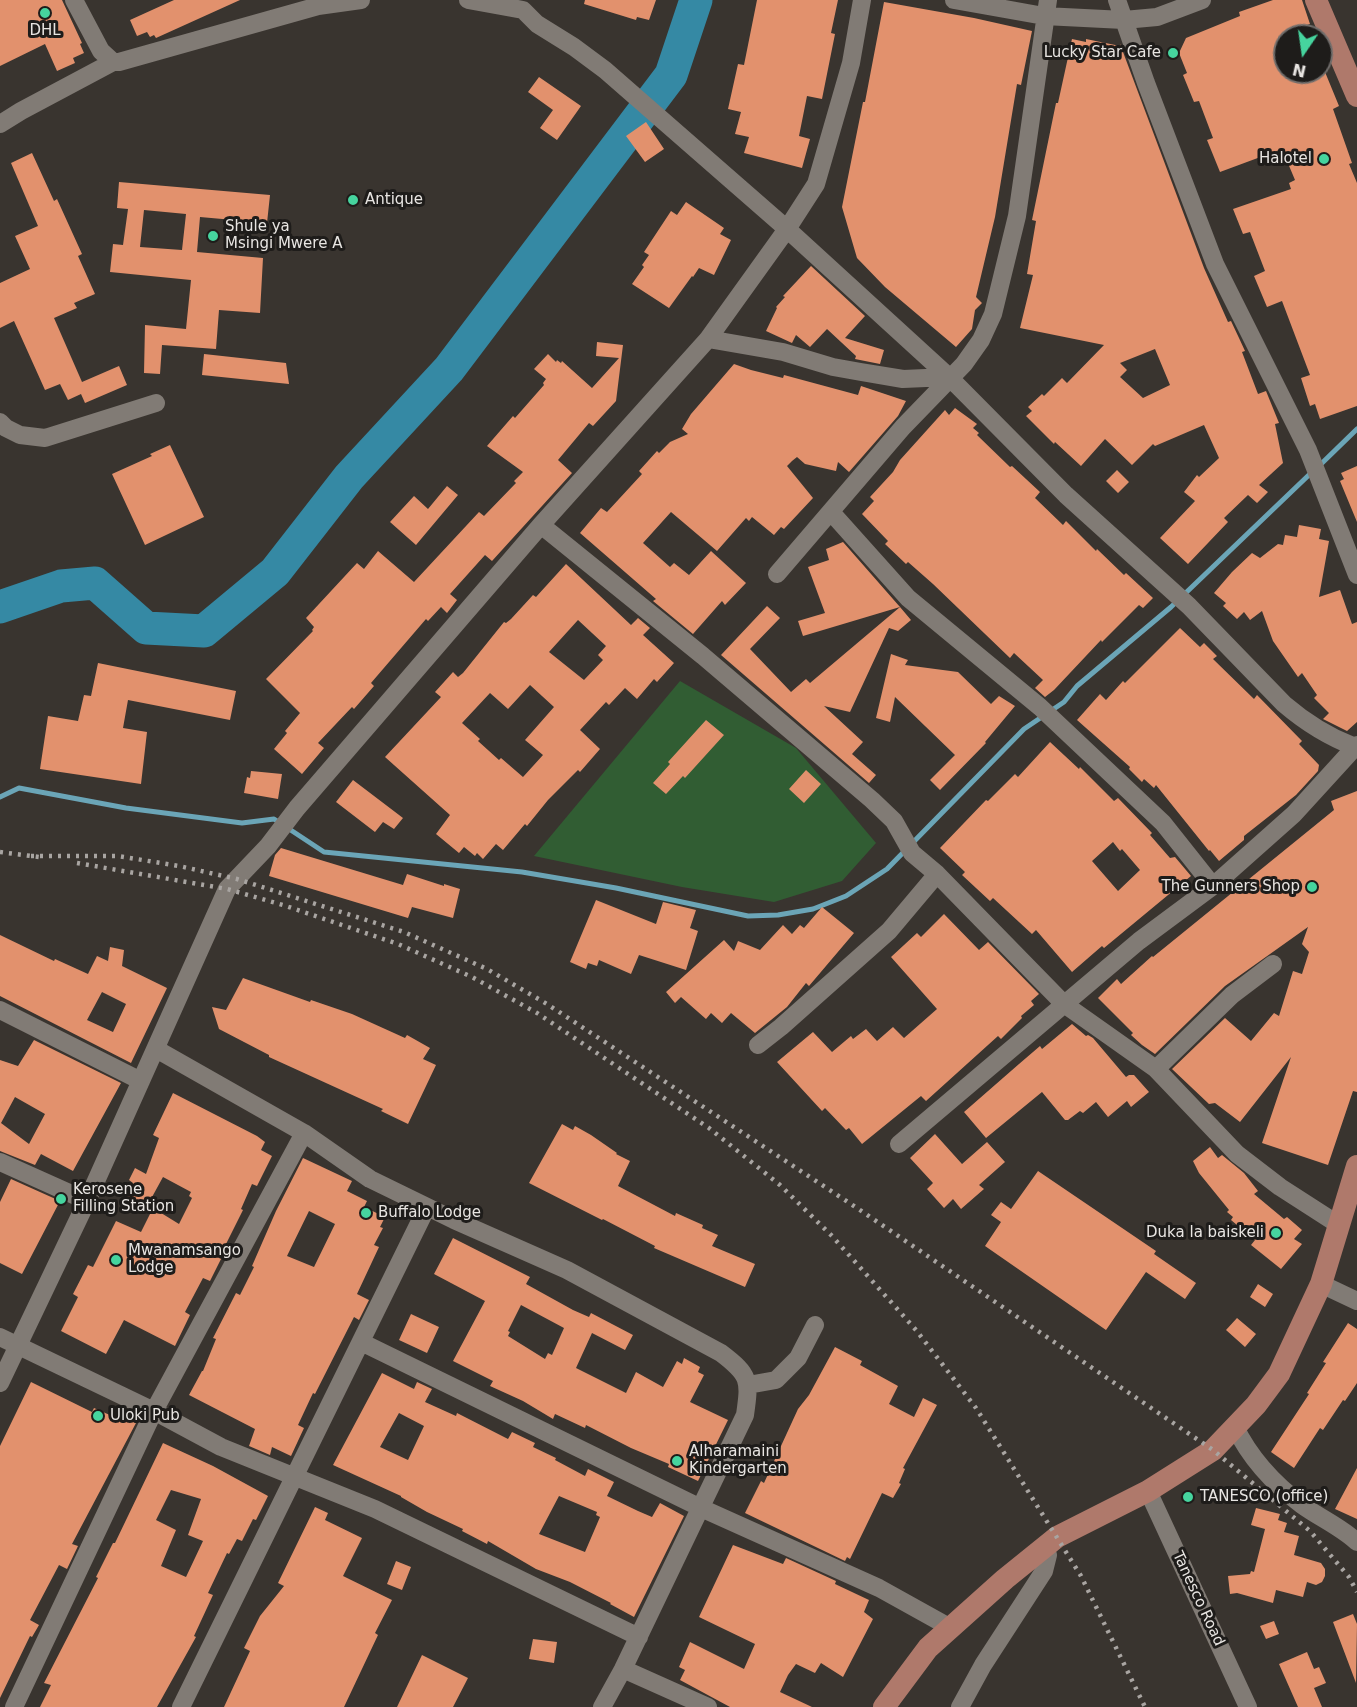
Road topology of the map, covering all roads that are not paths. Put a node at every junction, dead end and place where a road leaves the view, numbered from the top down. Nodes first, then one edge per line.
1 (74, 0) edge
2 (361, 0) edge
3 (468, 0) edge
4 (862, 0) edge
5 (954, 0) edge
6 (1117, 0) edge
7 (1202, 0) edge
8 (1316, 0) edge
9 (525, 5) edge
10 (1046, 8) edge
11 (1124, 20) junction
12 (112, 62) junction
13 (1357, 96) edge
14 (0, 124) edge
15 (787, 229) junction
16 (708, 339) junction
17 (949, 377) junction
18 (156, 403) dead end
19 (0, 422) edge
20 (831, 512) junction
21 (541, 525) junction
22 (777, 574) dead end
23 (1357, 575) edge
24 (1356, 746) edge
25 (937, 874) junction
26 (1213, 886) junction
27 (1273, 964) dead end
28 (1064, 1004) junction
29 (0, 1010) edge
30 (758, 1045) dead end
31 (156, 1049) junction
32 (1156, 1069) junction
33 (141, 1081) junction
34 (304, 1133) junction
35 (899, 1144) dead end
36 (0, 1162) edge
37 (1357, 1166) edge
38 (87, 1201) junction
39 (427, 1207) junction
40 (1339, 1225) junction
41 (1321, 1284) junction
42 (1357, 1300) edge
43 (815, 1325) dead end
44 (0, 1337) edge
45 (361, 1342) junction
46 (18, 1347) junction
47 (0, 1383) edge
48 (747, 1385) junction
49 (154, 1411) junction
50 (1235, 1427) junction
51 (294, 1475) junction
52 (1148, 1491) junction
53 (701, 1508) junction
54 (1357, 1542) edge
55 (1045, 1548) junction
56 (951, 1628) junction
57 (639, 1637) junction
58 (623, 1669) junction
59 (14, 1707) edge
60 (181, 1707) edge
61 (602, 1707) edge
62 (708, 1707) edge
63 (884, 1707) edge
64 (960, 1707) edge
65 (1248, 1707) edge

1 - 12 street
2 - 12 street
3 - 9 street
4 - 15 street
5 - 10 street
6 - 11 street
7 - 11 street
8 - 13 main road
9 - 15 street
10 - 11 street
10 - 17 street
11 - 23 street
12 - 14 street
15 - 16 street
15 - 17 street
16 - 17 street
16 - 21 street
17 - 20 street
17 - 24 street
18 - 19 street
20 - 22 street
20 - 26 street
21 - 25 street
21 - 31 street
24 - 26 street
25 - 28 street
25 - 30 street
26 - 28 street
27 - 32 street
28 - 32 street
28 - 35 street
29 - 33 street
31 - 33 street
31 - 34 street
32 - 40 street
33 - 38 street
34 - 39 street
34 - 49 street
36 - 38 street
37 - 40 main road
38 - 46 street
39 - 45 street
39 - 48 street
40 - 41 main road
41 - 42 street
41 - 50 main road
43 - 48 street
44 - 46 street
45 - 51 street
45 - 53 street
46 - 47 street
46 - 49 street
48 - 53 street
49 - 51 street
49 - 59 street
50 - 52 main road
50 - 54 street
51 - 57 street
51 - 60 street
52 - 55 main road
52 - 65 street, Tanesco Road
53 - 56 street
53 - 57 street
55 - 56 main road
55 - 64 street
56 - 63 main road
57 - 58 street
58 - 61 street
58 - 62 street

